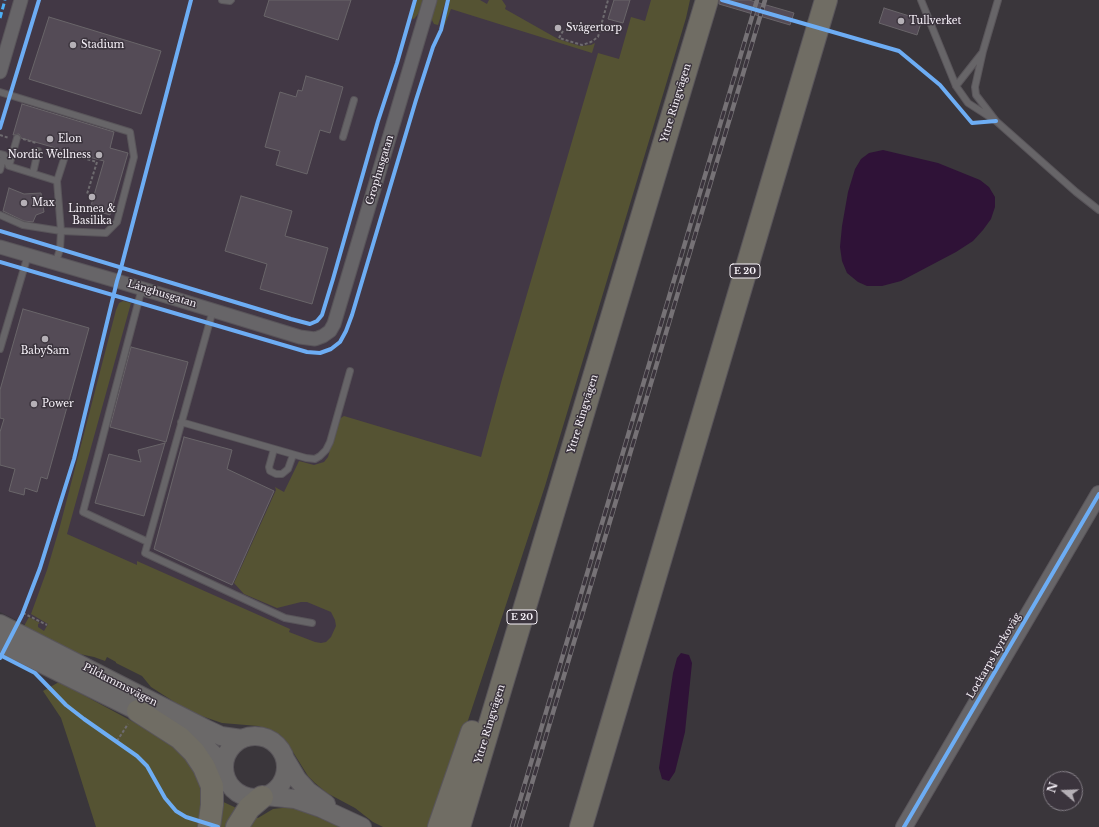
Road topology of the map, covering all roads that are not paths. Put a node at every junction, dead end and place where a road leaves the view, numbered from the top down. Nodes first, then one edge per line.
1 (21, 0) edge
2 (222, 0) edge
3 (231, 0) edge
4 (430, 0) edge
5 (707, 0) edge
6 (826, 0) edge
7 (921, 0) edge
8 (998, 0) edge
9 (983, 51) junction
10 (0, 72) edge
11 (956, 86) junction
12 (0, 92) edge
13 (354, 100) dead end
14 (996, 121) junction
15 (343, 137) dead end
16 (15, 138) road end
17 (38, 151) dead end
18 (66, 153) dead end
19 (2, 154) edge
20 (9, 166) junction
21 (0, 170) edge
22 (33, 173) junction
23 (58, 181) junction
24 (1099, 210) edge
25 (0, 215) edge
26 (61, 231) junction
27 (0, 247) edge
28 (28, 254) junction
29 (56, 262) junction
30 (142, 288) junction
31 (213, 310) junction
32 (323, 336) joint
33 (0, 349) edge
34 (350, 371) dead end
35 (181, 422) junction
36 (274, 449) junction
37 (293, 455) junction
38 (1099, 494) edge
39 (665, 541) junction
40 (148, 542) junction
41 (312, 623) dead end
42 (0, 624) edge
43 (0, 643) edge
44 (133, 718) junction
45 (242, 739) junction
46 (284, 758) junction
47 (225, 773) junction
48 (264, 797) junction
49 (450, 824) edge
50 (359, 825) edge
51 (209, 827) edge
52 (217, 827) edge
53 (237, 827) edge
54 (581, 827) edge
55 (597, 827) edge
56 (904, 827) edge

1 - 10 street
2 - 3 lane
4 - 32 street, Grophusgatan
5 - 49 highway, Yttre Ringvägen / E 20
6 - 39 highway, E 20
7 - 11 lane
8 - 9 lane
9 - 11 lane
9 - 14 lane
11 - 14 lane
12 - 26 lane
13 - 15 lane
14 - 24 lane
16 - 20 lane
17 - 22 lane
18 - 23 lane
19 - 20 lane
19 - 21 lane
20 - 22 lane
22 - 23 lane
23 - 26 lane
25 - 26 lane
26 - 29 lane
27 - 28 street, Långhusgatan
28 - 29 street, Långhusgatan
28 - 33 lane
29 - 30 street, Långhusgatan
30 - 31 street, Långhusgatan
30 - 40 lane
31 - 32 street, Långhusgatan
31 - 35 lane
34 - 37 lane
35 - 36 lane
35 - 40 lane
36 - 37 lane
36 - 37 lane
38 - 56 street, Lockarps kyrkoväg
39 - 54 highway, E 20
39 - 55 highway
40 - 41 lane
42 - 45 main road, Pildammsvägen
43 - 44 main road, Pildammsvägen
44 - 47 main road, Pildammsvägen
44 - 51 highway
45 - 46 main road, Pildammsvägen
45 - 47 main road
46 - 48 main road
46 - 50 main road, Pildammsvägen
47 - 48 main road, Pildammsvägen
47 - 52 highway
48 - 50 main road, Pildammsvägen
48 - 53 highway

